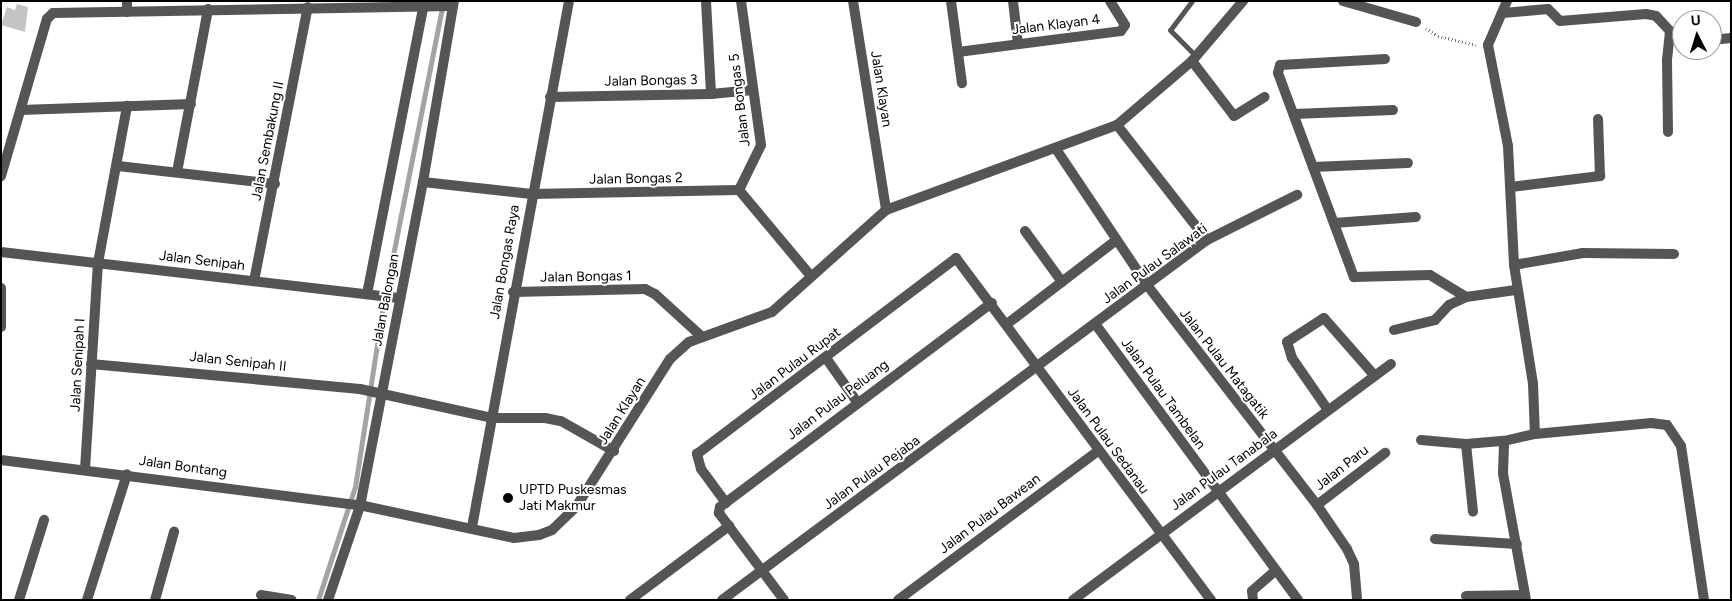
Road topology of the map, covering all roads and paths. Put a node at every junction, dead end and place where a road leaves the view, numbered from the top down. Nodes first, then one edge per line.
1 (569, 1) edge
2 (706, 1) edge
3 (740, 1) edge
4 (853, 1) edge
5 (951, 1) edge
6 (1013, 1) edge
7 (1110, 1) edge
8 (1192, 1) edge
9 (1243, 1) edge
10 (1343, 1) edge
11 (1507, 1) edge
12 (429, 4) junction
13 (452, 4) edge
14 (1550, 5) edge
15 (127, 6) edge
16 (308, 7) junction
17 (208, 9) junction
18 (1503, 13) junction
19 (1416, 22) joint
20 (1670, 31) joint
21 (1018, 44) junction
22 (1488, 45) junction
23 (958, 52) junction
24 (1194, 59) junction
25 (1385, 59) dead end
26 (962, 83) dead end
27 (754, 90) junction
28 (711, 94) junction
29 (550, 97) junction
30 (1265, 97) dead end
31 (191, 104) junction
32 (127, 106) junction
33 (21, 110) junction
34 (1393, 110) dead end
35 (1294, 114) junction
36 (1598, 119) dead end
37 (1117, 125) junction
38 (1668, 132) dead end
39 (1056, 149) junction
40 (1408, 163) dead end
41 (118, 166) junction
42 (1313, 167) junction
43 (177, 172) junction
44 (1, 176) edge
45 (423, 182) junction
46 (274, 184) junction
47 (1511, 187) junction
48 (739, 190) junction
49 (531, 194) junction
50 (1297, 195) dead end
51 (886, 210) junction
52 (1416, 217) dead end
53 (1334, 223) junction
54 (1024, 231) dead end
55 (1207, 240) junction
56 (1115, 241) junction
57 (1, 252) edge
58 (1674, 254) dead end
59 (953, 260) joint
60 (98, 263) junction
61 (1514, 265) junction
62 (811, 276) junction
63 (254, 281) junction
64 (1062, 282) junction
65 (1147, 285) junction
66 (1, 288) edge
67 (1516, 290) junction
68 (514, 292) junction
69 (369, 294) junction
70 (395, 297) junction
71 (1466, 297) junction
72 (992, 302) junction
73 (1007, 324) junction
74 (1096, 325) junction
75 (1, 327) edge
76 (1394, 330) dead end
77 (701, 336) junction
78 (826, 358) junction
79 (91, 364) junction
80 (1391, 364) dead end
81 (1038, 368) junction
82 (1375, 376) junction
83 (378, 392) junction
84 (858, 402) junction
85 (1328, 410) junction
86 (492, 418) junction
87 (1535, 434) junction
88 (1421, 440) dead end
89 (1504, 441) junction
90 (1466, 444) junction
91 (614, 451) junction
92 (1098, 451) junction
93 (1274, 451) junction
94 (1385, 453) dead end
95 (1, 460) edge
96 (85, 469) junction
97 (127, 474) junction
98 (1216, 492) junction
99 (726, 502) junction
100 (352, 505) junction
101 (1317, 505) junction
102 (1473, 512) dead end
103 (44, 520) dead end
104 (729, 526) junction
105 (472, 528) junction
106 (174, 532) dead end
107 (1160, 534) junction
108 (1435, 540) dead end
109 (1517, 544) junction
110 (764, 569) junction
111 (1275, 571) junction
112 (261, 595) dead end
113 (1466, 596) dead end
114 (1525, 598) edge
115 (19, 600) edge
116 (87, 600) edge
117 (155, 600) edge
118 (292, 600) edge
119 (328, 600) edge
120 (630, 600) edge
121 (722, 600) edge
122 (784, 600) edge
123 (898, 600) edge
124 (1073, 600) edge
125 (1211, 600) edge
126 (1253, 600) edge
127 (1298, 600) edge
128 (1357, 600) edge
129 (1704, 600) edge

1 - 29 street, Jalan Bongas Raya
2 - 28 street
3 - 27 street, Jalan Bongas 5
4 - 51 street, Jalan Klayan
5 - 23 street
6 - 21 street
7 - 21 street, Jalan Klayan 4
8 - 24 lane
9 - 24 street, Jalan Klayan
10 - 19 street
11 - 18 street
12 - 13 street
12 - 16 street
12 - 69 street
13 - 45 street, Jalan Balongan
14 - 18 street
14 - 20 street
15 - 17 street
15 - 33 street
16 - 17 street
16 - 46 street, Jalan Sembakung II
17 - 31 street
18 - 22 street
19 - 22 path
20 - 38 street
21 - 23 street, Jalan Klayan 4
22 - 47 street
23 - 26 street
24 - 30 street
24 - 37 street, Jalan Klayan
25 - 35 street
27 - 28 street, Jalan Bongas 3
27 - 48 street, Jalan Bongas 5
28 - 29 street, Jalan Bongas 3
29 - 49 street, Jalan Bongas Raya
31 - 32 street
31 - 43 street
32 - 33 street
32 - 41 street, Jalan Senipah I
33 - 44 street
34 - 35 street
35 - 42 street
36 - 47 street
37 - 39 street, Jalan Klayan
37 - 55 street
39 - 51 street, Jalan Klayan
39 - 56 street, Jalan Pulau Matagatik
40 - 42 street
41 - 43 street
41 - 60 street, Jalan Senipah I
42 - 53 street
43 - 46 street
45 - 49 street, Jalan Bongas 2
45 - 70 street, Jalan Balongan
46 - 63 street, Jalan Sembakung II
47 - 61 street
48 - 49 street, Jalan Bongas 2
48 - 62 street
49 - 68 street, Jalan Bongas Raya
50 - 55 street, Jalan Pulau Salawati
51 - 62 street, Jalan Klayan
52 - 53 street
53 - 71 street
54 - 64 street
55 - 65 street, Jalan Pulau Salawati
56 - 64 street
56 - 65 street, Jalan Pulau Matagatik
57 - 60 street, Jalan Senipah
58 - 61 street
59 - 72 street, Jalan Pulau Sedanau
59 - 78 street, Jalan Pulau Rupat
60 - 63 street, Jalan Senipah
60 - 79 street, Jalan Senipah I
61 - 67 street
62 - 77 street, Jalan Klayan
63 - 69 street, Jalan Senipah
64 - 73 street
65 - 74 street, Jalan Pulau Salawati
65 - 93 street, Jalan Pulau Matagatik
66 - 75 street
67 - 71 street
67 - 87 street
68 - 77 street, Jalan Bongas 1
68 - 86 street, Jalan Bongas Raya
69 - 70 street, Jalan Senipah
70 - 83 street, Jalan Balongan
71 - 76 street
72 - 73 street, Jalan Pulau Sedanau
72 - 84 street, Jalan Pulau Peluang
73 - 81 street, Jalan Pulau Sedanau
74 - 81 street, Jalan Pulau Salawati
74 - 98 street, Jalan Pulau Tambelan
77 - 91 street, Jalan Klayan
78 - 84 street
78 - 99 street, Jalan Pulau Rupat
79 - 83 street, Jalan Senipah II
79 - 96 street, Jalan Senipah I
80 - 82 street, Jalan Pulau Tanabala
81 - 92 street, Jalan Pulau Sedanau
81 - 110 street, Jalan Pulau Pejaba
82 - 85 street, Jalan Pulau Tanabala
82 - 85 street
83 - 86 street, Jalan Senipah II
83 - 100 street, Jalan Balongan
84 - 99 street, Jalan Pulau Peluang
85 - 93 street, Jalan Pulau Tanabala
86 - 91 street, Jalan Senipah II
86 - 105 street, Jalan Bongas Raya
87 - 89 street
87 - 129 street
88 - 90 street
89 - 90 street
89 - 109 street
90 - 102 street
91 - 105 street, Jalan Klayan
92 - 107 street, Jalan Pulau Sedanau
92 - 123 street, Jalan Pulau Bawean
93 - 98 street, Jalan Pulau Tanabala
93 - 101 street, Jalan Pulau Matagatik
94 - 101 street, Jalan Paru
95 - 96 street, Jalan Bontang
96 - 97 street, Jalan Bontang
97 - 100 street, Jalan Bontang
97 - 116 street
98 - 107 street, Jalan Pulau Tanabala
98 - 111 street, Jalan Pulau Tambelan
99 - 104 street
100 - 105 street, Jalan Klayan
100 - 119 street, Jalan Balongan
101 - 128 street, Jalan Pulau Matagatik
103 - 115 street
104 - 110 street
104 - 120 street
106 - 117 street
107 - 124 street, Jalan Pulau Tanabala
107 - 125 street, Jalan Pulau Sedanau
108 - 109 street
109 - 114 street
110 - 121 street, Jalan Pulau Pejaba
110 - 122 street
111 - 126 street
111 - 127 street, Jalan Pulau Tambelan
112 - 118 street
113 - 114 street

